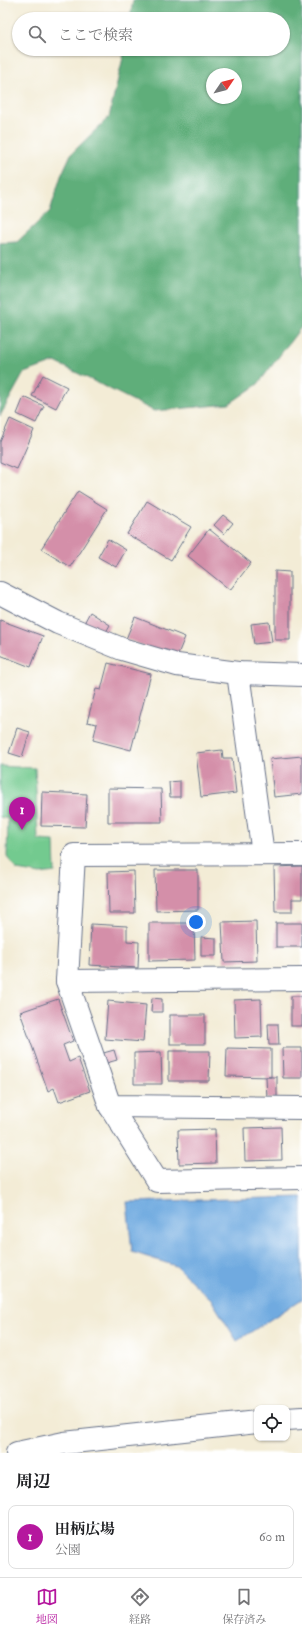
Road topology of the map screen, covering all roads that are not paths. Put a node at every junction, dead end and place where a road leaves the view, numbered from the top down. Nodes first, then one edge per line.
1 (0, 593) edge
2 (238, 673) junction
3 (302, 675) edge
4 (263, 854) junction
5 (302, 854) edge
6 (302, 979) edge
7 (67, 981) junction
8 (110, 1106) junction
9 (302, 1108) edge
10 (302, 1178) edge
11 (302, 1418) edge
12 (290, 1419) edge
13 (254, 1422) edge
14 (17, 1453) edge

1 - 2 street
2 - 3 street
2 - 4 street
4 - 5 street
4 - 7 street
6 - 7 street
7 - 8 street
8 - 9 street
8 - 10 street
11 - 12 street
13 - 14 street

